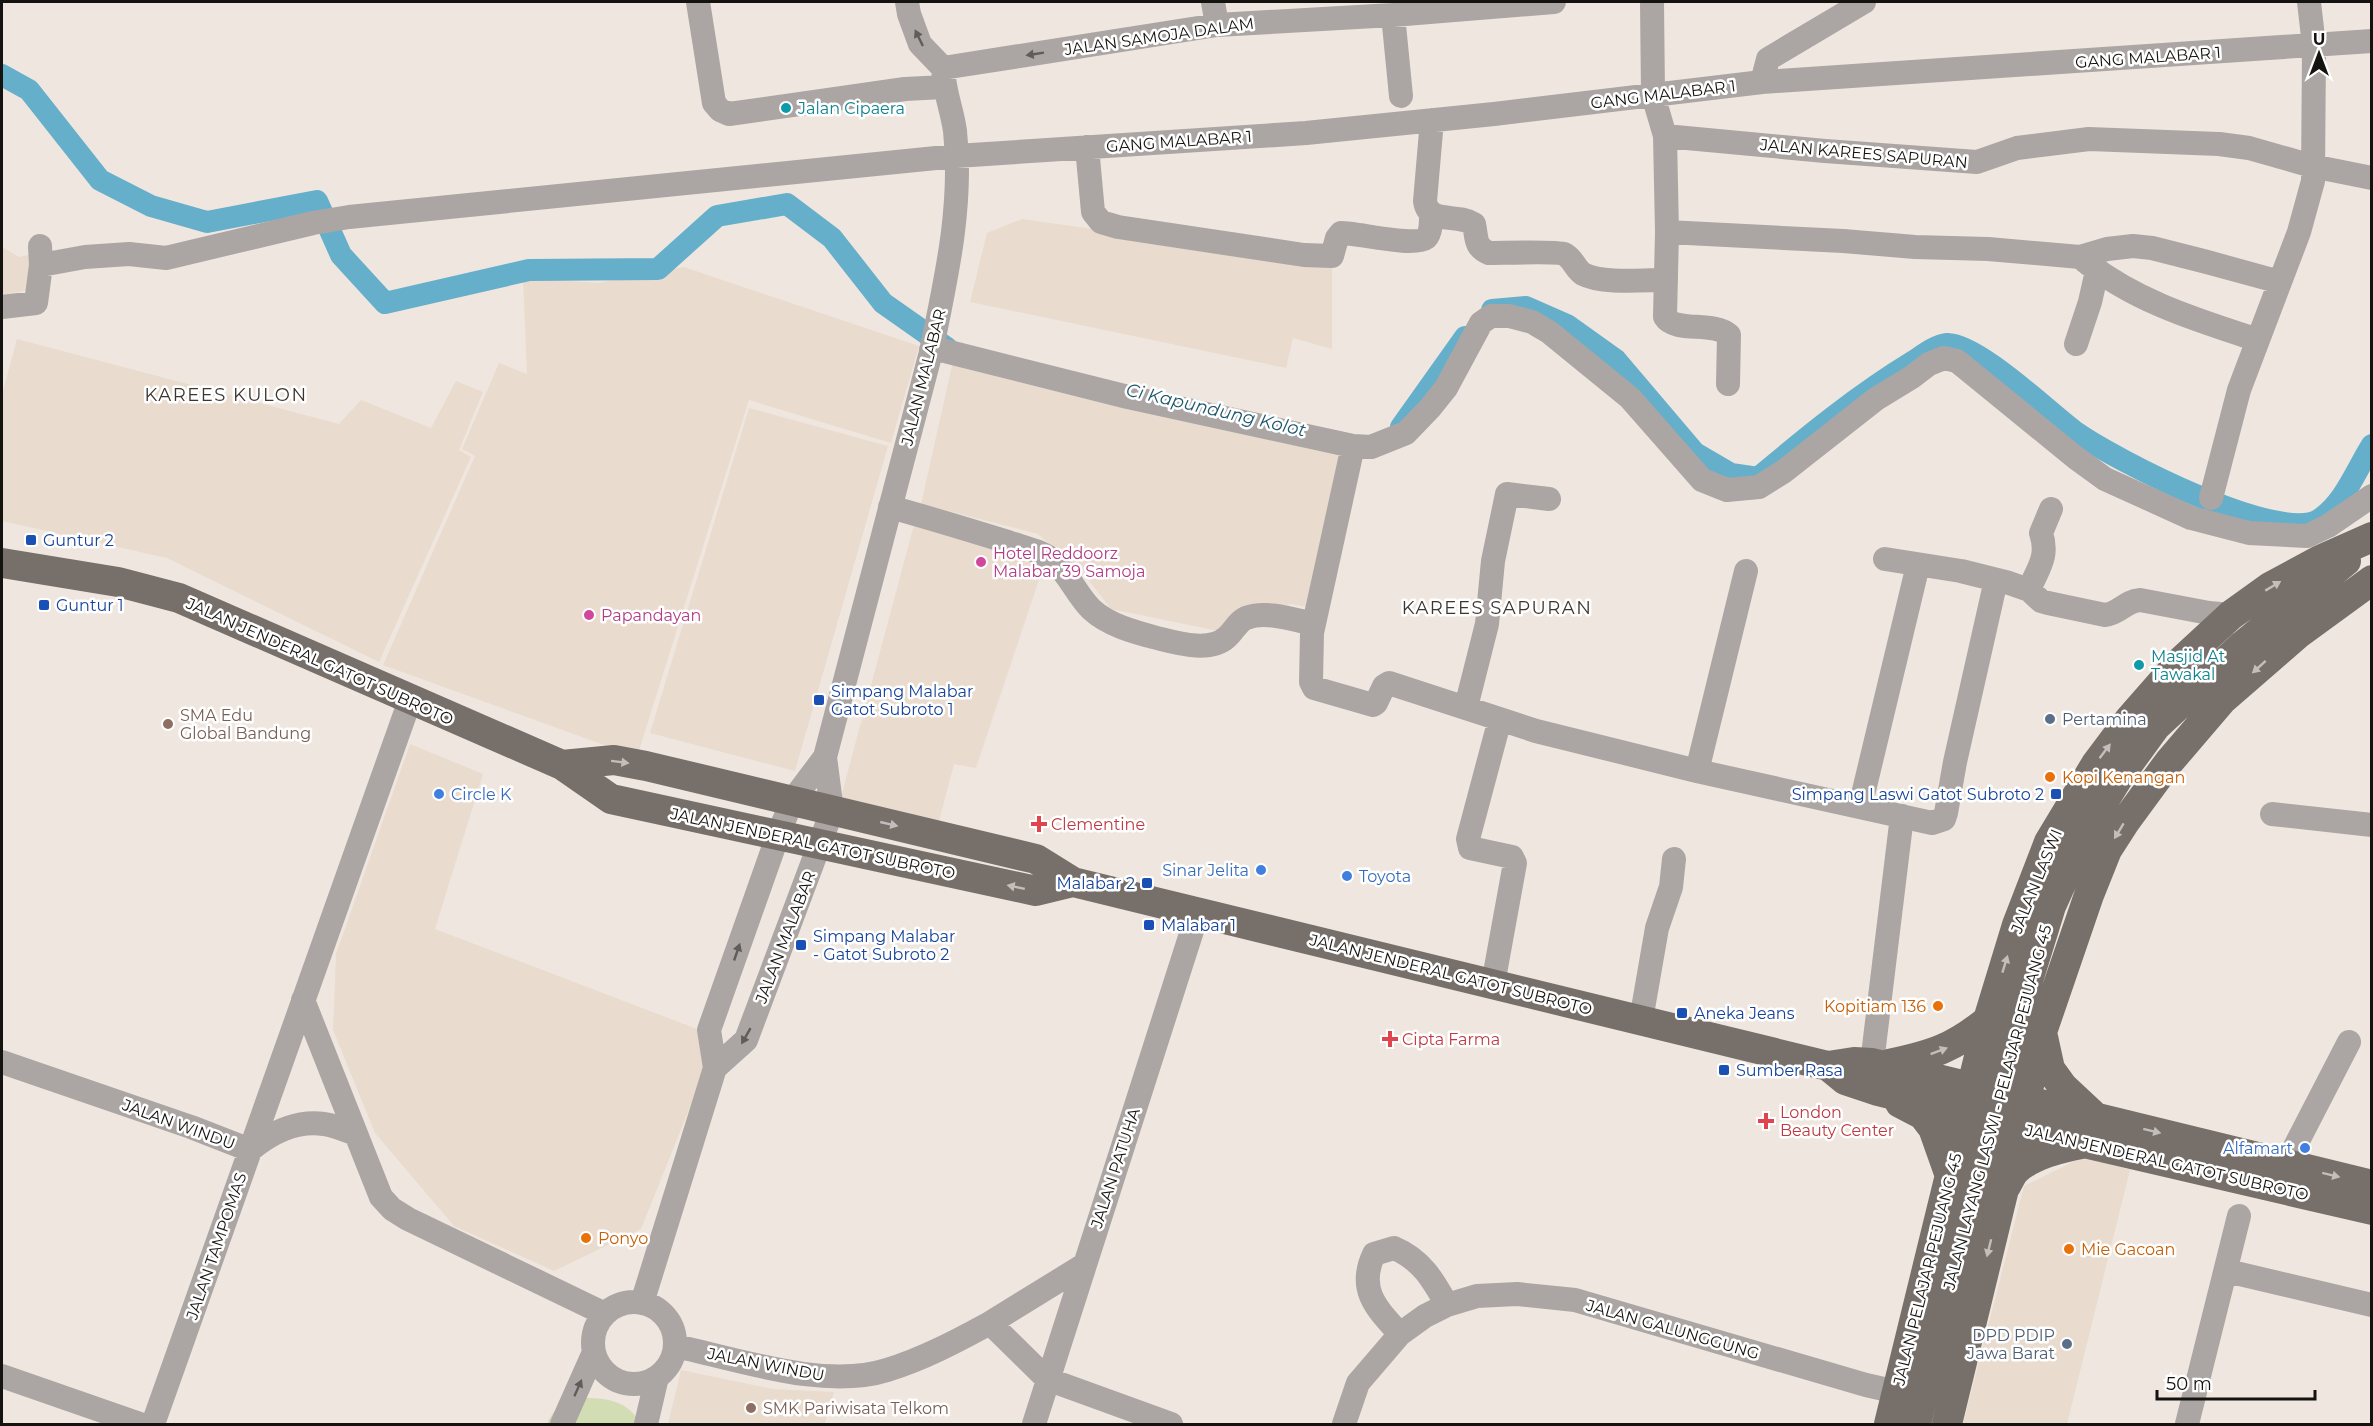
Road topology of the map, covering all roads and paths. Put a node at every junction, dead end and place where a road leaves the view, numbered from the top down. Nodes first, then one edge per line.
1 (698, 2) edge
2 (907, 2) edge
3 (1554, 2) edge
4 (1652, 2) edge
5 (1864, 2) edge
6 (2309, 2) edge
7 (1215, 13) edge
8 (1393, 15) junction
9 (2372, 41) edge
10 (2314, 46) junction
11 (943, 78) junction
12 (1762, 82) junction
13 (1653, 95) junction
14 (1401, 96) dead end
15 (1432, 120) junction
16 (1665, 136) junction
17 (1087, 147) junction
18 (956, 156) junction
19 (2312, 166) junction
20 (2372, 178) edge
21 (1431, 215) junction
22 (1667, 232) junction
23 (2088, 264) junction
24 (1666, 280) junction
25 (2280, 282) junction
26 (2, 306) edge
27 (2258, 340) junction
28 (2076, 344) dead end
29 (931, 351) junction
30 (1728, 384) dead end
31 (1353, 446) junction
32 (2372, 496) edge
33 (2211, 498) dead end
34 (1549, 499) dead end
35 (891, 507) junction
36 (2051, 509) dead end
37 (2372, 538) edge
38 (1884, 559) dead end
39 (2, 562) edge
40 (1918, 565) junction
41 (1746, 571) dead end
42 (2372, 573) edge
43 (1996, 580) junction
44 (2372, 580) edge
45 (2028, 590) junction
46 (2220, 614) junction
47 (2277, 619) junction
48 (1314, 624) junction
49 (410, 700) junction
50 (1466, 707) junction
51 (1500, 718) junction
52 (825, 757) junction
53 (562, 765) junction
54 (1697, 771) junction
55 (792, 801) junction
56 (1860, 807) junction
57 (832, 811) junction
58 (2272, 814) dead end
59 (1902, 816) junction
60 (2372, 825) edge
61 (778, 835) junction
62 (820, 844) junction
63 (1674, 859) dead end
64 (1073, 882) junction
65 (1198, 912) junction
66 (1493, 984) junction
67 (303, 1000) junction
68 (1641, 1020) junction
69 (1988, 1020) junction
70 (2042, 1032) junction
71 (2349, 1042) dead end
72 (2, 1062) edge
73 (715, 1068) junction
74 (1878, 1073) junction
75 (1968, 1100) junction
76 (2023, 1113) junction
77 (2090, 1130) junction
78 (355, 1134) junction
79 (250, 1150) junction
80 (2286, 1164) junction
81 (1962, 1183) junction
82 (2372, 1185) edge
83 (2003, 1191) junction
84 (2372, 1210) edge
85 (2239, 1216) dead end
86 (1084, 1265) junction
87 (2227, 1271) junction
88 (642, 1303) junction
89 (1447, 1305) junction
90 (2372, 1305) edge
91 (605, 1314) junction
92 (990, 1323) junction
93 (1400, 1334) junction
94 (675, 1346) junction
95 (594, 1352) junction
96 (2, 1376) edge
97 (657, 1377) junction
98 (1047, 1379) junction
99 (1897, 1392) junction
100 (140, 1425) edge
101 (153, 1425) edge
102 (562, 1425) edge
103 (646, 1425) edge
104 (1034, 1425) edge
105 (1171, 1425) edge
106 (1344, 1425) edge
107 (1889, 1425) edge
108 (1916, 1425) edge
109 (1947, 1425) edge
110 (2187, 1425) edge

1 - 11 street, JALAN SAMOJA DALAM
11 -> 2 street, JALAN MALABAR
3 - 8 street, JALAN SAMOJA DALAM
4 - 13 street
5 - 12 street
6 - 10 street
7 - 8 street, JALAN SAMOJA DALAM
7 -> 11 street, JALAN SAMOJA DALAM
8 - 14 street
9 - 10 street, GANG MALABAR 1
10 - 12 street, GANG MALABAR 1
10 - 19 street
11 - 18 street, JALAN MALABAR
12 - 13 street, GANG MALABAR 1
13 - 15 street, GANG MALABAR 1
13 - 16 street
15 - 17 street, GANG MALABAR 1
15 - 21 street
16 - 19 street, JALAN KAREES SAPURAN
16 - 22 street
17 - 18 street, GANG MALABAR 1
17 - 21 street
18 - 26 street, GANG MALABAR 1
18 - 29 street, JALAN MALABAR
19 - 20 street, JALAN KAREES SAPURAN
19 - 25 street
21 - 24 street
22 - 23 street
22 - 24 street
23 - 25 street
23 - 27 street
23 - 28 street
24 - 30 street
25 - 27 street
27 - 33 street
29 - 31 street
29 - 35 street, JALAN MALABAR
31 - 32 street
31 - 48 street
34 - 50 street
35 - 48 street
35 - 52 street, JALAN MALABAR
36 - 45 street
46 -> 37 main road, JALAN LASWI
37 - 47 main road, JALAN LAYANG LASWI - PELAJAR PEJUANG 45
38 - 40 street
39 - 49 main road, JALAN JENDERAL GATOT SUBROTO
40 - 43 street
40 - 56 street
41 - 54 street
42 - 47 main road, JALAN LAYANG LASWI - PELAJAR PEJUANG 45
43 - 45 street
43 - 59 street
44 -> 70 main road
45 - 46 street
69 -> 46 main road, JALAN LASWI
47 - 81 main road, JALAN LAYANG LASWI - PELAJAR PEJUANG 45, bridge
48 - 50 street
49 - 53 main road, JALAN JENDERAL GATOT SUBROTO
49 - 67 street, JALAN TAMPOMAS
50 - 51 street
51 - 54 street
51 - 66 street
52 - 55 street, JALAN MALABAR
52 - 57 street, JALAN MALABAR
53 -> 55 main road, JALAN JENDERAL GATOT SUBROTO
53 - 61 main road, JALAN JENDERAL GATOT SUBROTO
54 - 56 street
55 - 57 main road, JALAN JENDERAL GATOT SUBROTO
55 - 61 street, JALAN MALABAR
56 - 59 street
57 - 62 street, JALAN MALABAR
57 -> 64 main road, JALAN JENDERAL GATOT SUBROTO
58 - 60 street
59 - 74 street
61 - 62 main road, JALAN JENDERAL GATOT SUBROTO
73 -> 61 street, JALAN MALABAR
64 -> 62 main road, JALAN JENDERAL GATOT SUBROTO
62 -> 73 street, JALAN MALABAR
63 - 68 street
64 - 65 main road, JALAN JENDERAL GATOT SUBROTO
65 - 66 main road, JALAN JENDERAL GATOT SUBROTO
65 - 86 street, JALAN PATUHA
66 - 68 main road, JALAN JENDERAL GATOT SUBROTO
67 - 78 street
67 - 79 street, JALAN TAMPOMAS
68 - 74 main road, JALAN JENDERAL GATOT SUBROTO
74 -> 69 main road
69 - 75 main road, JALAN LASWI
70 - 76 main road
70 - 77 main road
71 - 80 street
72 - 79 street, JALAN WINDU
73 - 88 street, JALAN MALABAR
74 - 75 main road, JALAN JENDERAL GATOT SUBROTO
74 - 81 main road
75 - 76 main road, JALAN JENDERAL GATOT SUBROTO
75 - 81 main road, JALAN PELAJAR PEJUANG 45
76 - 77 main road, JALAN JENDERAL GATOT SUBROTO
76 - 83 main road
77 -> 80 main road, JALAN JENDERAL GATOT SUBROTO
77 - 83 main road
77 - 84 main road, JALAN JENDERAL GATOT SUBROTO
78 - 79 street, JALAN WINDU
78 - 91 street
79 - 101 street, JALAN TAMPOMAS
80 -> 82 main road, JALAN JENDERAL GATOT SUBROTO
81 - 99 main road, JALAN PELAJAR PEJUANG 45
81 - 108 main road, JALAN LAYANG LASWI - PELAJAR PEJUANG 45
83 -> 109 main road
85 - 87 street
86 - 92 street, JALAN WINDU
86 - 98 street, JALAN PATUHA
87 - 90 street
87 - 110 street
88 - 91 street
88 - 94 street
89 - 93 street, JALAN GALUNGGUNG
89 - 93 street
89 - 99 street, JALAN GALUNGGUNG
91 - 95 street
92 - 94 street, JALAN WINDU
92 - 98 street
93 - 106 street, JALAN GALUNGGUNG
94 - 97 street
95 - 97 street
102 -> 95 street
96 - 100 street
97 - 103 street
98 - 104 street, JALAN PATUHA
98 - 105 street
99 - 107 main road, JALAN PELAJAR PEJUANG 45

